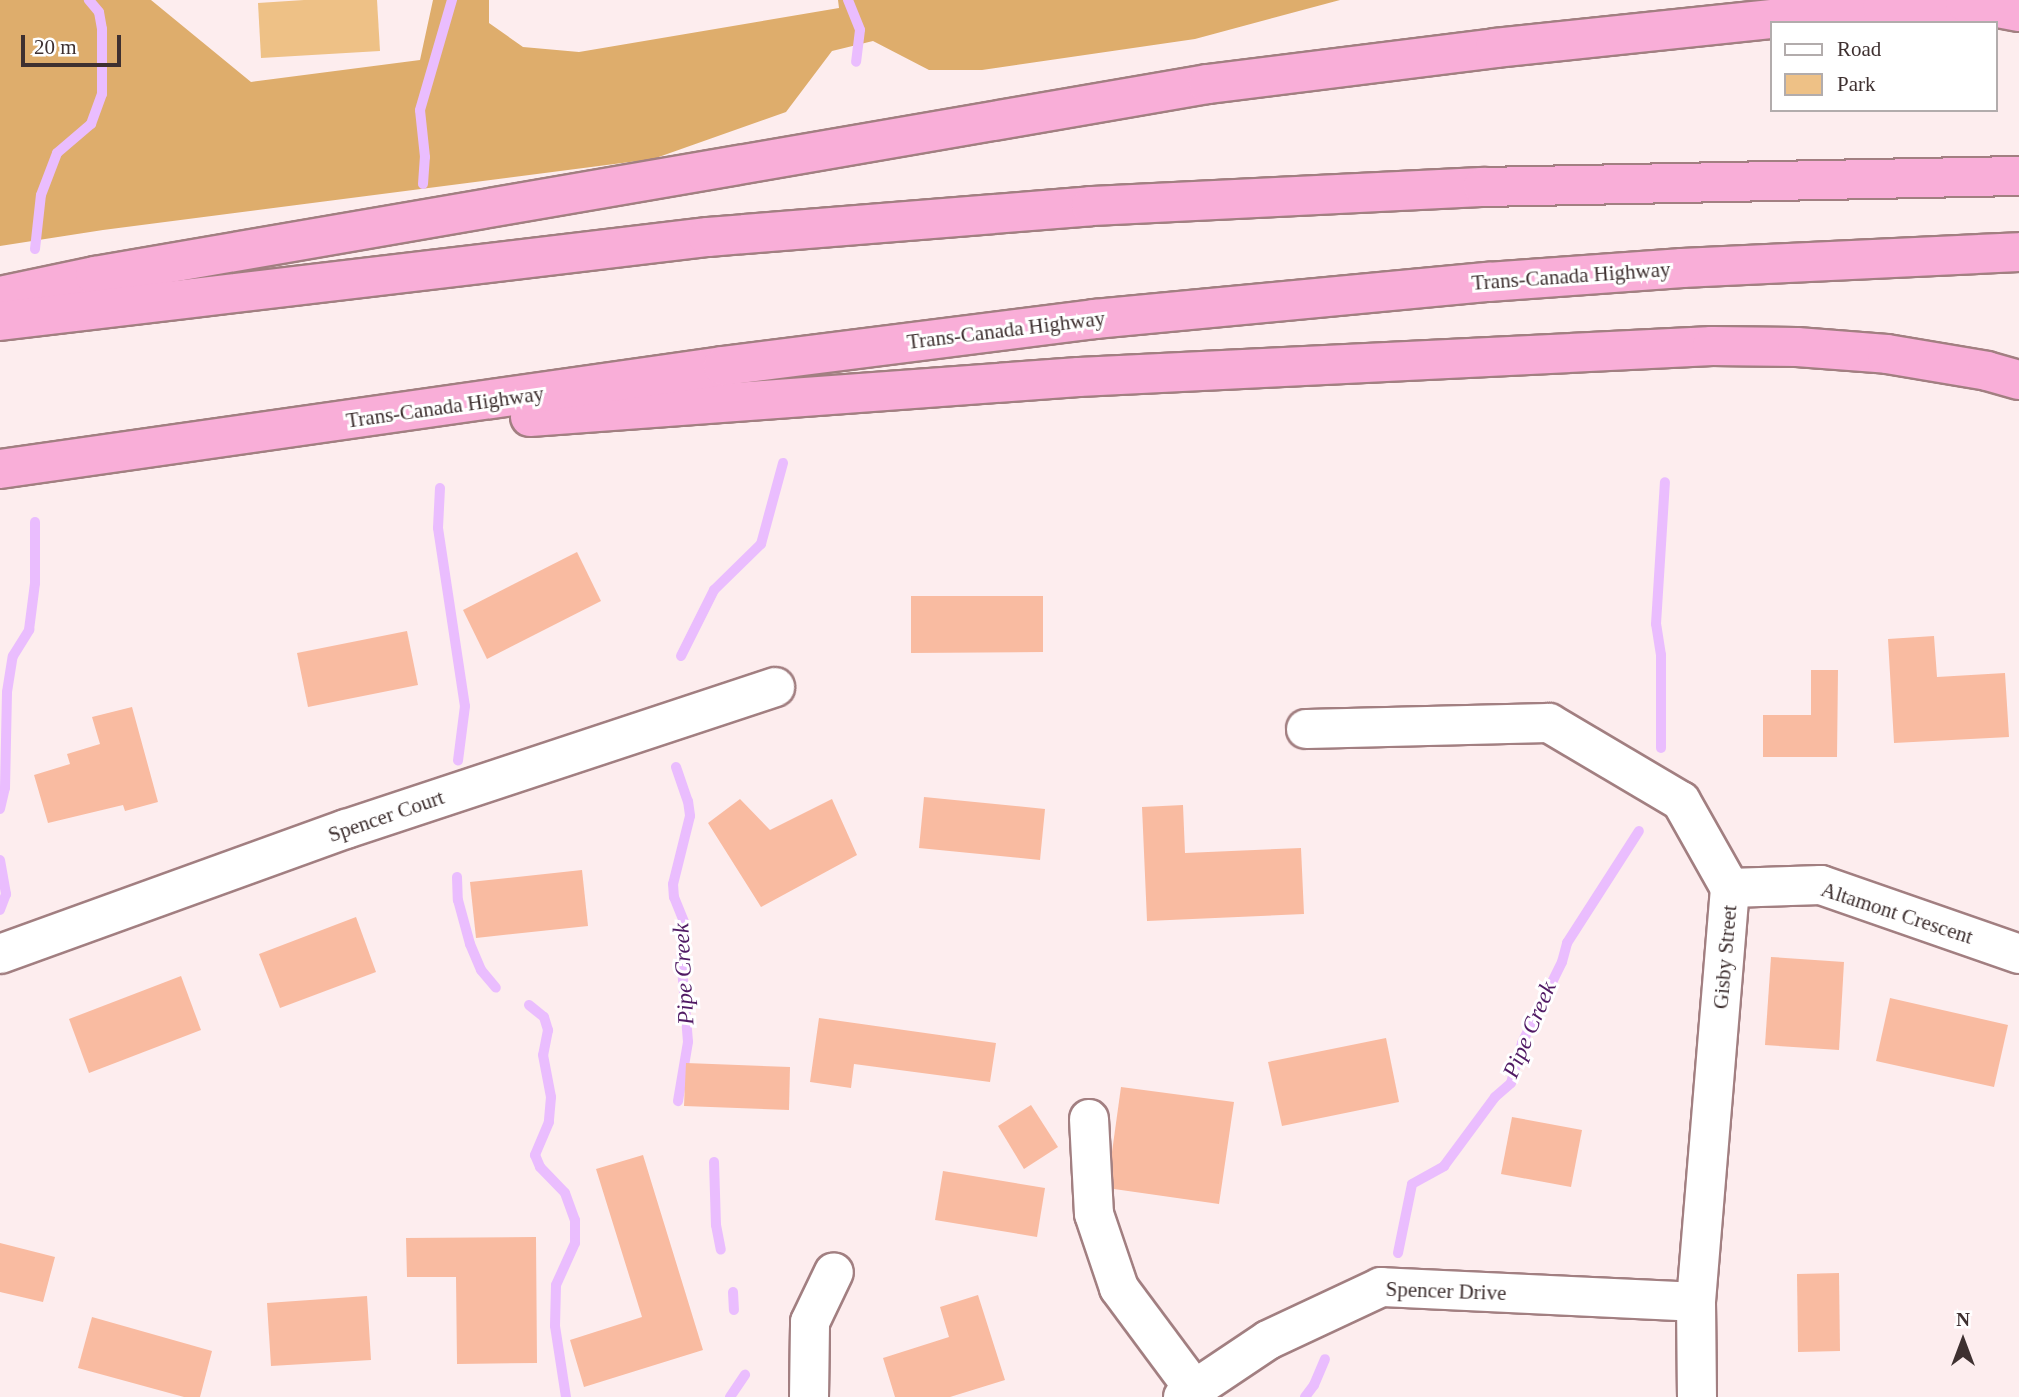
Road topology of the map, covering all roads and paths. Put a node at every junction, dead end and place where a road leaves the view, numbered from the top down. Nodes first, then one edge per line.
1 (1893, 3) edge
2 (2019, 12) edge
3 (2019, 176) edge
4 (2019, 252) edge
5 (0, 296) edge
6 (0, 321) edge
7 (2019, 380) edge
8 (252, 434) junction
9 (0, 469) edge
10 (775, 687) dead end
11 (1306, 729) dead end
12 (1730, 888) junction
13 (0, 954) edge
14 (2019, 954) edge
15 (1089, 1119) dead end
16 (834, 1272) dead end
17 (1696, 1302) junction
18 (1188, 1393) edge
19 (809, 1397) edge
20 (1698, 1397) edge

1 - 2 highway
1 - 5 highway
3 - 6 highway
4 - 8 highway, Trans-Canada Highway
7 - 8 highway
8 - 9 highway, Trans-Canada Highway
10 - 13 street, Spencer Court
11 - 12 street, Gisby Street
12 - 14 street, Altamont Crescent
12 - 17 street, Gisby Street
15 - 18 street
16 - 19 street
17 - 18 street, Spencer Drive
17 - 20 street, Gisby Street

